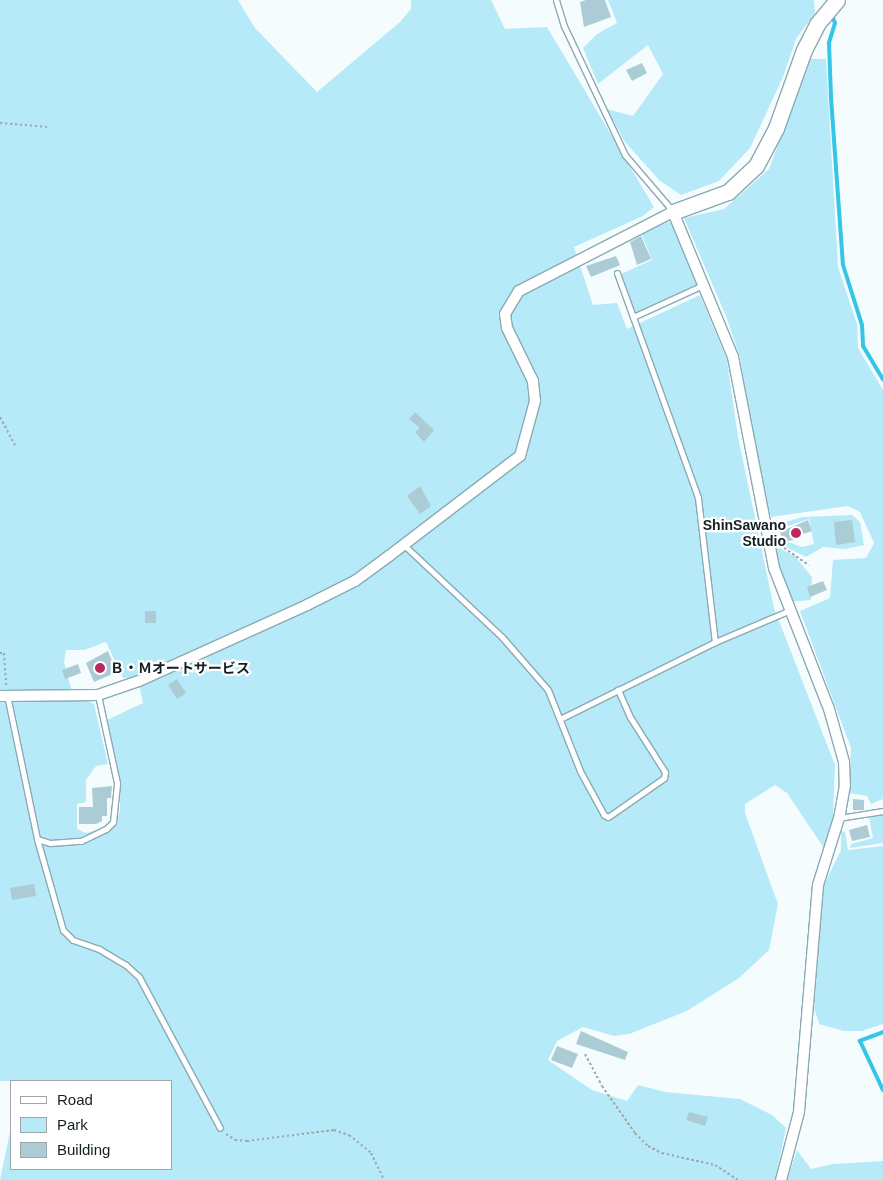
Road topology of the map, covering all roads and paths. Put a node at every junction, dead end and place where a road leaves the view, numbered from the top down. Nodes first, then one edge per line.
1 (556, 0) edge
2 (838, 0) edge
3 (0, 123) edge
4 (49, 127) dead end
5 (673, 212) junction
6 (617, 273) dead end
7 (704, 284) junction
8 (632, 317) junction
9 (0, 417) edge
10 (15, 445) dead end
11 (768, 542) junction
12 (404, 545) junction
13 (810, 565) dead end
14 (788, 611) junction
15 (714, 642) junction
16 (0, 652) edge
17 (618, 690) junction
18 (3, 695) edge
19 (98, 695) junction
20 (560, 720) junction
21 (883, 811) edge
22 (839, 818) junction
23 (37, 839) junction
24 (585, 1054) dead end
25 (220, 1128) joint
26 (384, 1180) edge
27 (738, 1180) edge
28 (781, 1180) edge

1 - 5 lane
2 - 5 street
3 - 4 path
5 - 7 street
5 - 12 street
6 - 8 lane
7 - 8 lane
7 - 11 street
8 - 15 lane
9 - 10 path
11 - 13 path
11 - 14 street
12 - 19 street
12 - 20 lane
14 - 15 lane
14 - 22 street
15 - 17 lane
16 - 18 path
17 - 20 lane
17 - 20 lane
18 - 19 street
18 - 23 lane
19 - 23 lane
21 - 22 lane
22 - 28 street
23 - 25 lane
24 - 27 path
25 - 26 path

